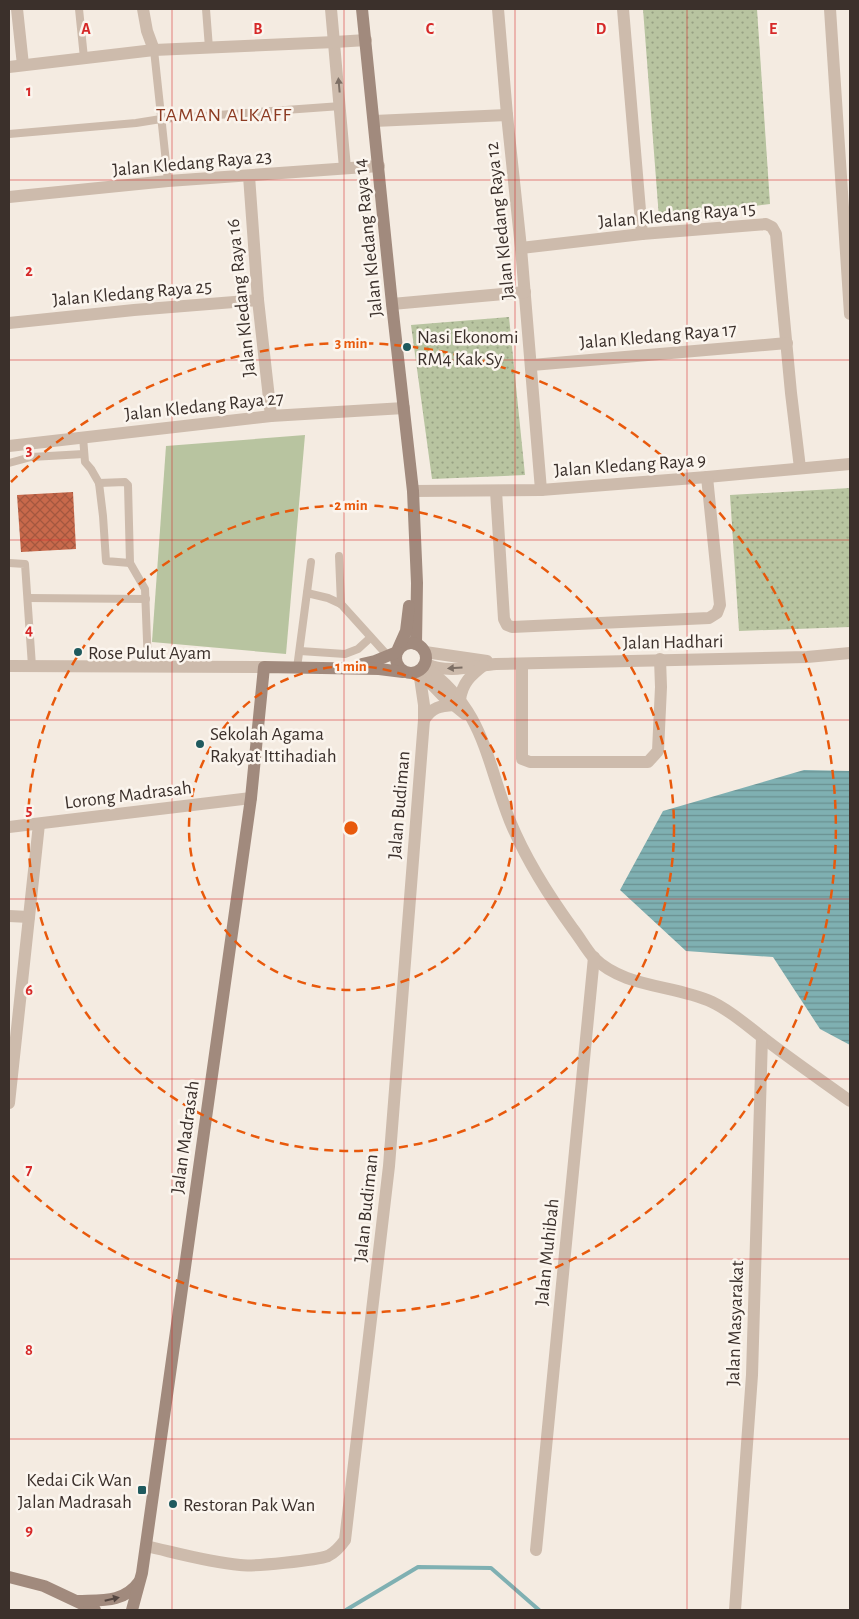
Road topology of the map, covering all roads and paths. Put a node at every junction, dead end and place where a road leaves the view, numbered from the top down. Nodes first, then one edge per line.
1 (18, 9) edge
2 (79, 9) edge
3 (143, 9) edge
4 (206, 9) edge
5 (331, 9) edge
6 (362, 9) edge
7 (498, 9) edge
8 (623, 9) edge
9 (830, 9) edge
10 (366, 40) junction
11 (335, 42) junction
12 (209, 48) junction
13 (154, 50) junction
14 (84, 58) junction
15 (23, 65) junction
16 (9, 67) edge
17 (341, 106) junction
18 (507, 115) junction
19 (162, 119) junction
20 (374, 121) junction
21 (9, 134) edge
22 (379, 166) junction
23 (345, 168) junction
24 (249, 176) junction
25 (168, 181) junction
26 (9, 197) edge
27 (847, 197) edge
28 (642, 234) junction
29 (521, 248) junction
30 (525, 292) junction
31 (258, 300) junction
32 (392, 304) junction
33 (850, 314) edge
34 (9, 323) edge
35 (787, 343) junction
36 (532, 365) junction
37 (404, 408) junction
38 (271, 416) junction
39 (82, 438) junction
40 (9, 446) edge
41 (84, 454) junction
42 (9, 463) edge
43 (850, 464) edge
44 (800, 468) junction
45 (707, 477) junction
46 (99, 484) junction
47 (541, 490) junction
48 (413, 491) junction
49 (496, 491) junction
50 (339, 556) dead end
51 (311, 562) dead end
52 (9, 563) edge
53 (130, 563) junction
54 (417, 583) junction
55 (307, 593) junction
56 (28, 598) junction
57 (146, 599) junction
58 (341, 604) junction
59 (370, 638) junction
60 (300, 651) junction
61 (394, 652) junction
62 (850, 653) edge
63 (422, 659) junction
64 (660, 659) junction
65 (490, 664) junction
66 (522, 664) junction
67 (9, 666) edge
68 (32, 666) junction
69 (148, 666) junction
70 (264, 667) junction
71 (298, 668) junction
72 (328, 668) junction
73 (403, 672) junction
74 (457, 702) junction
75 (424, 720) junction
76 (251, 798) junction
77 (39, 824) junction
78 (9, 827) edge
79 (9, 916) edge
80 (29, 917) junction
81 (594, 957) junction
82 (762, 1037) junction
83 (12, 1051) edge
84 (850, 1102) edge
85 (9, 1103) edge
86 (146, 1546) junction
87 (536, 1550) dead end
88 (141, 1578) junction
89 (12, 1579) edge
90 (138, 1593) junction
91 (75, 1601) junction
92 (95, 1610) edge
93 (132, 1610) edge
94 (138, 1610) edge
95 (735, 1610) edge

1 - 15 street
2 - 14 lane
3 - 13 street
4 - 12 lane
5 - 11 street
6 - 10 street, Jalan Kledang Raya 14
7 - 18 street, Jalan Kledang Raya 12
8 - 28 street
9 - 27 street
10 - 11 street
10 - 20 street, Jalan Kledang Raya 14
11 - 12 street
17 -> 11 street
12 - 13 street
13 - 14 street
13 - 19 lane
14 - 15 street
15 - 16 street
17 - 19 lane
17 - 23 street
18 - 20 street
18 - 29 street, Jalan Kledang Raya 12
19 - 21 lane
19 - 25 lane
20 - 22 street, Jalan Kledang Raya 14
22 - 23 street, Jalan Kledang Raya 23
22 - 32 street, Jalan Kledang Raya 14
23 - 24 street, Jalan Kledang Raya 23
24 - 25 street, Jalan Kledang Raya 23
24 - 31 street, Jalan Kledang Raya 16
25 - 26 street, Jalan Kledang Raya 23
27 - 33 street
28 - 29 street, Jalan Kledang Raya 15
28 - 35 street, Jalan Kledang Raya 15
29 - 30 street, Jalan Kledang Raya 12
30 - 32 street
30 - 36 street, Jalan Kledang Raya 12
31 - 34 street, Jalan Kledang Raya 25
31 - 38 street, Jalan Kledang Raya 16
32 - 37 street, Jalan Kledang Raya 14
35 - 36 street, Jalan Kledang Raya 17
35 - 44 street, Jalan Kledang Raya 15
36 - 47 street, Jalan Kledang Raya 12
37 - 38 street, Jalan Kledang Raya 27
37 - 48 street, Jalan Kledang Raya 14
38 - 39 street, Jalan Kledang Raya 27
39 - 40 street, Jalan Kledang Raya 27
39 - 41 lane
41 - 42 lane
41 - 46 lane
43 - 44 street, Jalan Kledang Raya 9
44 - 45 street, Jalan Kledang Raya 9
45 - 47 street, Jalan Kledang Raya 9
45 - 49 street
46 - 53 lane
46 - 53 lane
47 - 49 street, Jalan Kledang Raya 9
48 - 49 street, Jalan Kledang Raya 9
48 - 54 street, Jalan Kledang Raya 14
50 - 58 lane
51 - 55 lane
52 - 56 lane
53 - 57 lane
54 - 61 street, Jalan Kledang Raya 14
54 - 63 street, Jalan Kledang Raya 14
55 - 58 lane
55 - 60 lane
56 - 57 lane
56 - 68 lane
57 - 69 lane
58 - 59 lane
59 - 60 lane
59 - 61 lane
60 - 71 lane
61 - 63 street
61 - 72 street
61 - 73 street
62 - 64 street, Jalan Hadhari
63 - 65 street, Jalan Hadhari
63 - 73 street
63 - 74 street
63 - 75 street, Jalan Budiman
64 - 66 street, Jalan Hadhari
64 - 66 street
65 - 66 street, Jalan Hadhari
65 - 74 street
67 - 68 street
68 - 69 street
69 - 70 street
70 - 71 street
70 - 76 street, Jalan Madrasah
71 - 72 street
72 - 73 street
74 - 75 street
74 - 81 street
75 - 86 street, Jalan Budiman
76 - 77 street, Lorong Madrasah
76 - 86 street, Jalan Madrasah
77 - 78 street, Lorong Madrasah
77 - 80 street
79 - 80 street
80 - 83 street
81 - 82 street
81 - 87 street, Jalan Muhibah
82 - 84 street
82 - 95 street, Jalan Masyarakat
83 - 85 street
86 - 88 street, Jalan Madrasah
88 - 90 street, Jalan Madrasah
91 -> 88 street
89 - 91 street
90 - 93 street, Jalan Madrasah
90 - 94 street
91 - 92 street

